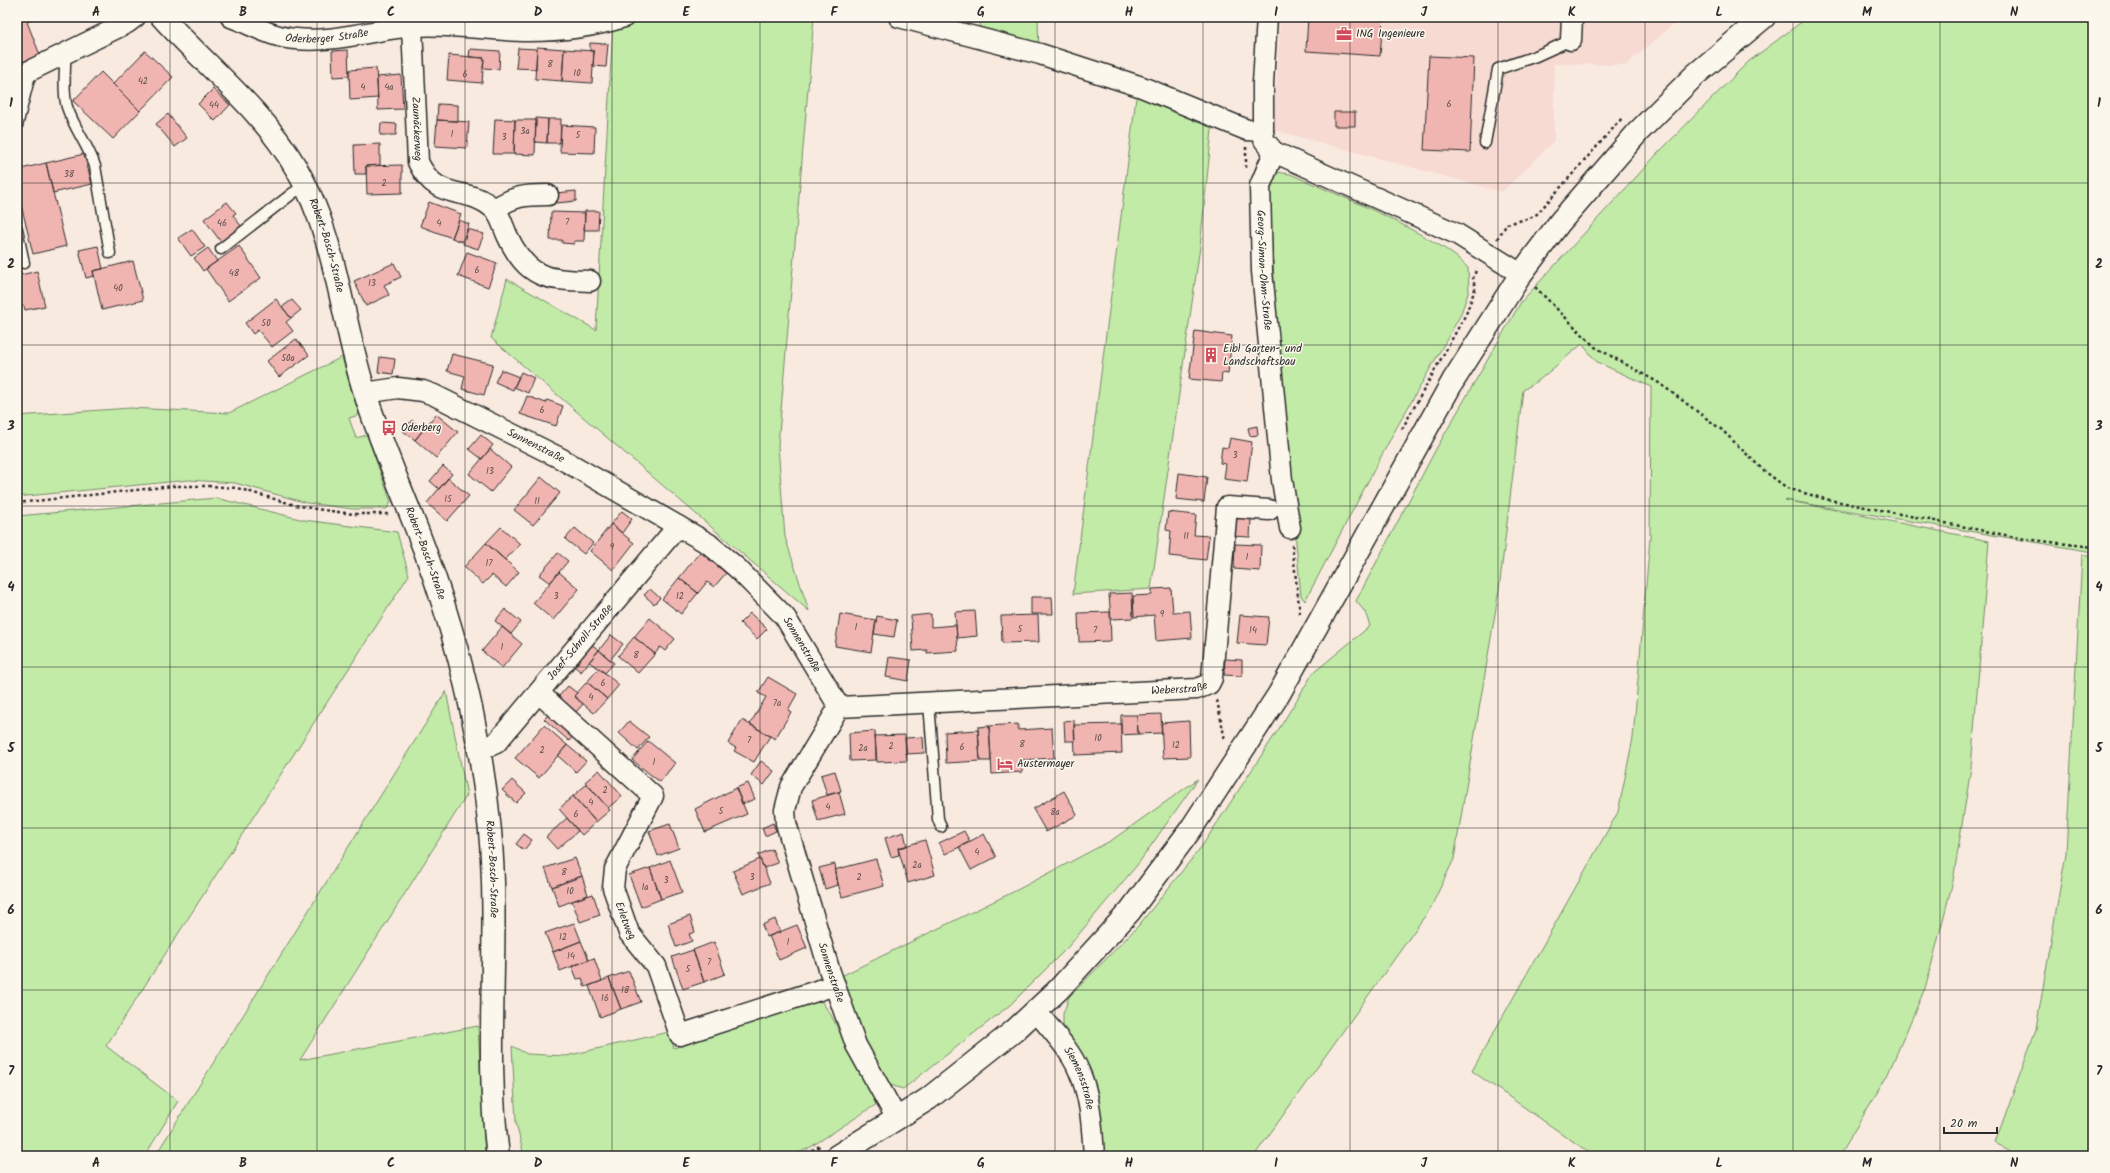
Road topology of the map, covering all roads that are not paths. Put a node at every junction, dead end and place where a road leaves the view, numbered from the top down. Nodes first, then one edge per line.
1 (134, 17) edge
2 (162, 17) edge
3 (231, 17) edge
4 (899, 17) edge
5 (1267, 17) edge
6 (1572, 17) edge
7 (1764, 17) edge
8 (619, 19) edge
9 (260, 22) edge
10 (412, 26) junction
11 (1571, 40) joint
12 (66, 54) junction
13 (24, 74) edge
14 (17, 126) edge
15 (1263, 131) junction
16 (1485, 143) dead end
17 (1274, 152) junction
18 (306, 185) junction
19 (548, 195) dead end
20 (494, 209) junction
21 (17, 229) edge
22 (221, 249) dead end
23 (110, 252) dead end
24 (24, 263) dead end
25 (1521, 274) junction
26 (590, 281) dead end
27 (364, 393) junction
28 (1269, 510) dead end
29 (678, 526) junction
30 (1290, 528) road end
31 (539, 693) junction
32 (929, 703) junction
33 (839, 707) junction
34 (478, 751) junction
35 (941, 826) dead end
36 (835, 985) junction
37 (1036, 1011) junction
38 (897, 1118) junction
39 (830, 1150) edge
40 (498, 1156) edge
41 (1094, 1156) edge

1 - 12 street
2 - 18 street, Robert-Bosch-Straße
3 - 9 street, Oderberger Straße
4 - 15 street
5 - 15 street
6 - 11 street
7 - 25 street
8 - 10 street, Oderberger Straße
9 - 10 street, Oderberger Straße
10 - 20 street, Zaunäckerweg
11 - 16 lane
12 - 13 street
12 - 23 lane
13 - 14 lane
15 - 17 street
17 - 25 street
17 - 30 street, Georg-Simon-Ohm-Straße
18 - 22 lane
18 - 27 street, Robert-Bosch-Straße
19 - 20 street
20 - 26 street
21 - 24 lane
25 - 37 street
27 - 29 street, Sonnenstraße
27 - 34 street, Robert-Bosch-Straße
28 - 32 street, Weberstraße
29 - 31 street, Josef-Schroll-Straße
29 - 33 street, Sonnenstraße
31 - 34 street, Josef-Schroll-Straße
31 - 36 street, Erletweg
32 - 33 street, Weberstraße
32 - 35 lane
33 - 36 street, Sonnenstraße
34 - 40 street, Robert-Bosch-Straße
36 - 38 street, Sonnenstraße
37 - 38 street
37 - 41 street, Siemensstraße
38 - 39 street

